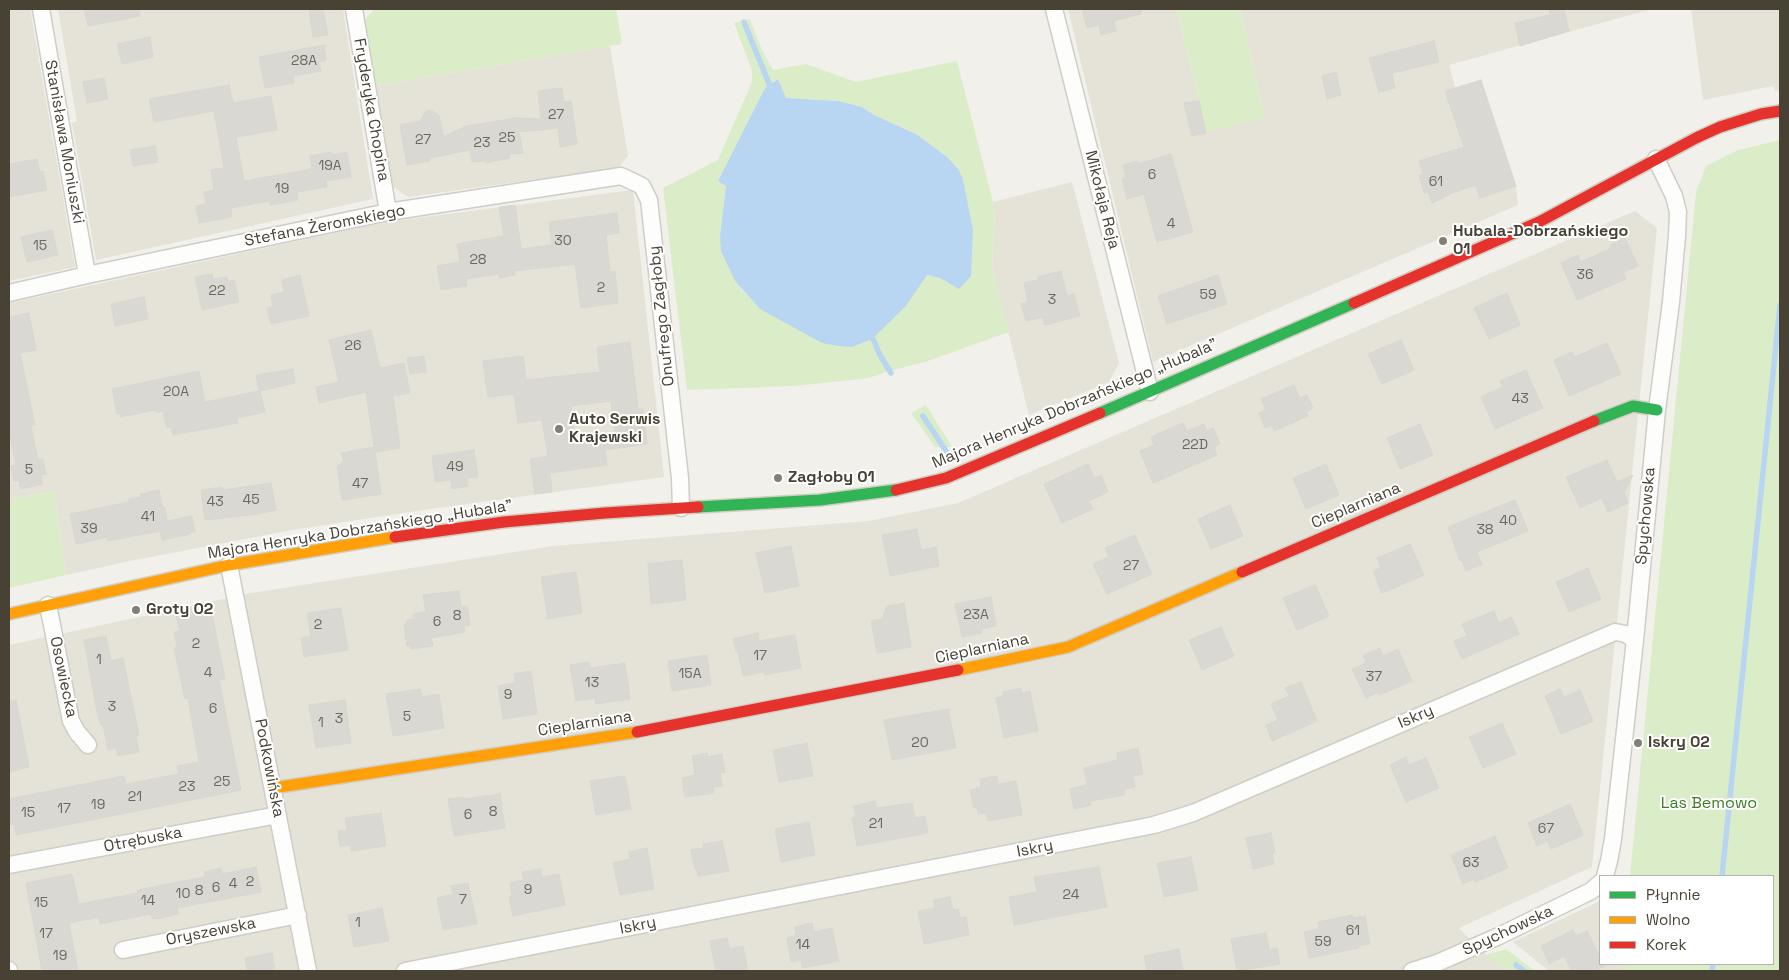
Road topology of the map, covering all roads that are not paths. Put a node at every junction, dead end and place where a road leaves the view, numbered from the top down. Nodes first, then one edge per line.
1 (41, 9) edge
2 (354, 9) edge
3 (1054, 9) edge
4 (1780, 111) edge
5 (1656, 159) junction
6 (642, 186) joint
7 (388, 212) junction
8 (87, 275) junction
9 (9, 294) edge
10 (1150, 392) junction
11 (1657, 410) junction
12 (681, 508) junction
13 (229, 565) junction
14 (48, 604) junction
15 (9, 614) edge
16 (1635, 640) junction
17 (88, 745) dead end
18 (273, 788) junction
19 (278, 815) junction
20 (9, 865) edge
21 (1605, 875) edge
22 (1599, 884) edge
23 (298, 915) junction
24 (123, 950) dead end
25 (308, 971) edge
26 (404, 971) edge
27 (1412, 971) edge

1 - 8 street, Stanisława Moniuszki
2 - 7 street, Fryderyka Chopina
3 - 10 street, Mikołaja Reja
4 - 5 street, Majora Henryka Dobrzańskiego „Hubala”
5 - 10 street, Majora Henryka Dobrzańskiego „Hubala”
5 - 11 street, Spychowska
6 - 7 street, Stefana Żeromskiego
6 - 12 street, Onufrego Zagłoby
7 - 8 street, Stefana Żeromskiego
8 - 9 street, Stefana Żeromskiego
10 - 12 street, Majora Henryka Dobrzańskiego „Hubala”
11 - 16 street, Spychowska
11 - 18 street, Cieplarniana
12 - 13 street, Majora Henryka Dobrzańskiego „Hubala”
13 - 14 street, Majora Henryka Dobrzańskiego „Hubala”
13 - 18 street, Podkowińska
14 - 15 street, Majora Henryka Dobrzańskiego „Hubala”
14 - 17 street, Osowiecka
16 - 21 street, Spychowska
16 - 26 street, Iskry
18 - 19 street, Podkowińska
19 - 20 street, Otrębuska
19 - 23 street, Podkowińska
22 - 27 street, Spychowska
23 - 24 street, Oryszewska
23 - 25 street, Podkowińska

